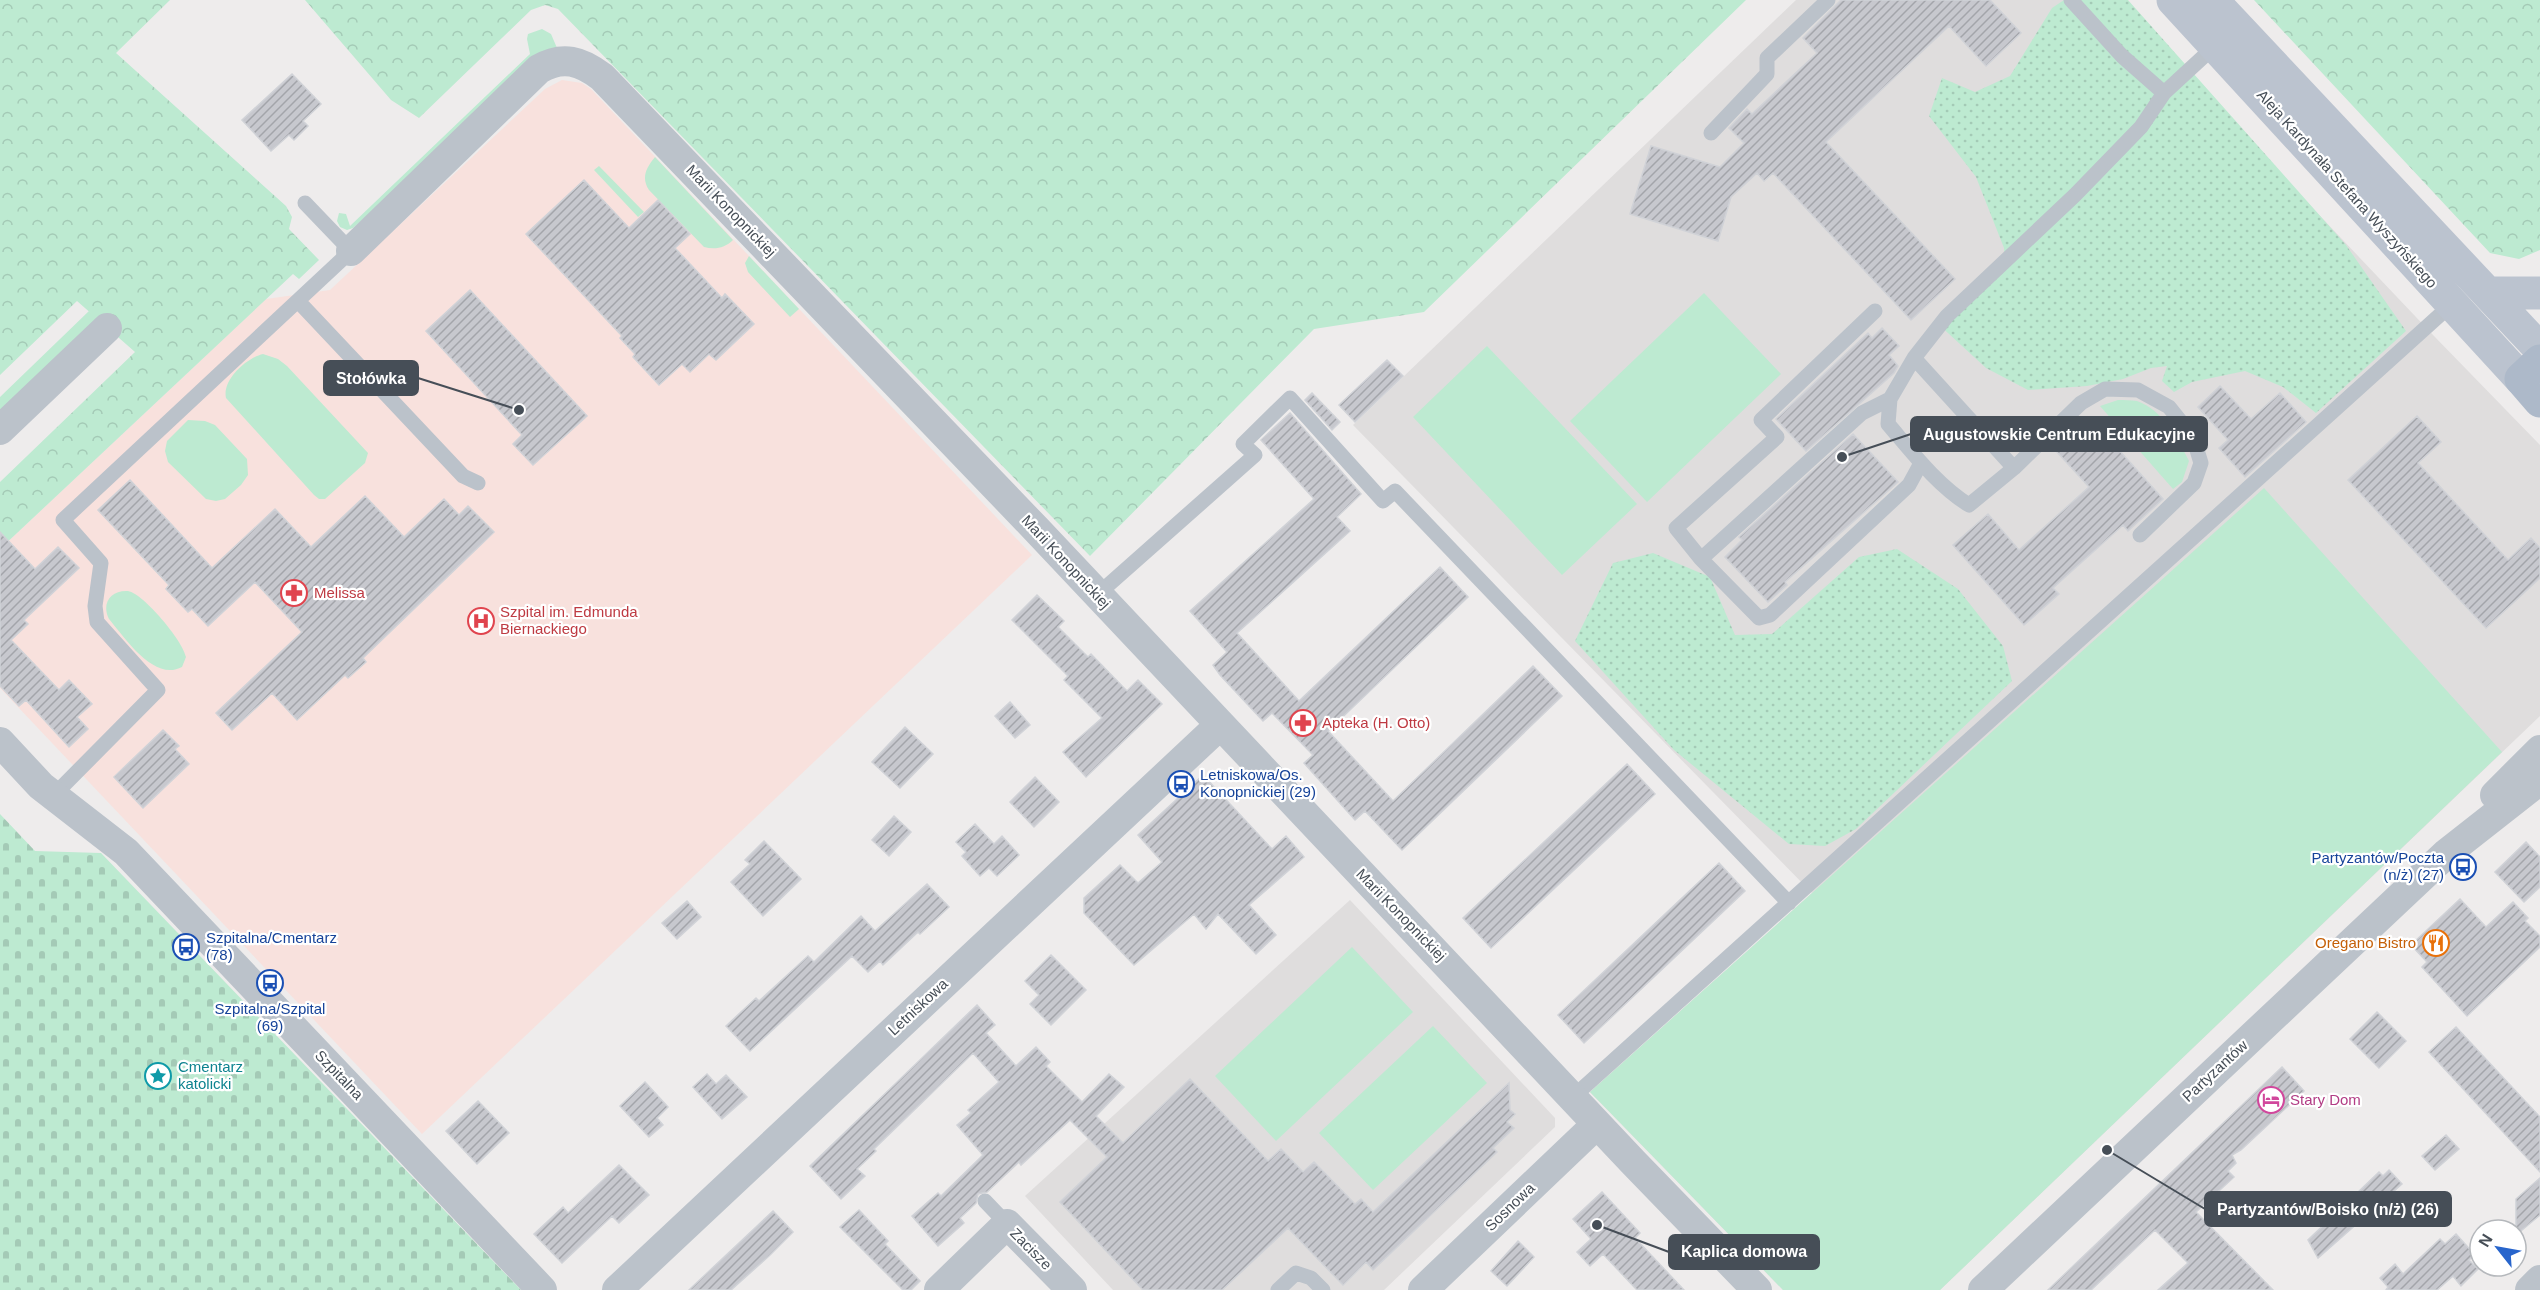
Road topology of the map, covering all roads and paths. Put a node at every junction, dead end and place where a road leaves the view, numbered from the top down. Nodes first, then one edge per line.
1 (1828, 0) edge
2 (2071, 0) edge
3 (2173, 0) edge
4 (2212, 0) edge
5 (2226, 36) junction
6 (2164, 93) junction
7 (1711, 133) dead end
8 (305, 203) dead end
9 (351, 251) junction
10 (2489, 293) junction
11 (2540, 293) edge
12 (298, 301) junction
13 (2452, 304) junction
14 (1875, 311) dead end
15 (106, 328) dead end
16 (2540, 349) edge
17 (1914, 358) junction
18 (2534, 380) edge
19 (1890, 399) junction
20 (0, 430) edge
21 (1921, 463) junction
22 (2014, 468) junction
23 (478, 483) dead end
24 (2140, 535) dead end
25 (1701, 559) junction
26 (1097, 595) junction
27 (1220, 725) junction
28 (0, 742) edge
29 (2540, 750) edge
30 (2540, 780) edge
31 (53, 796) junction
32 (2447, 853) junction
33 (1789, 903) junction
34 (1573, 1096) junction
35 (1597, 1124) junction
36 (985, 1201) dead end
37 (1007, 1224) junction
38 (2540, 1280) edge
39 (542, 1290) edge
40 (616, 1290) edge
41 (939, 1290) edge
42 (1072, 1290) edge
43 (1278, 1290) edge
44 (1323, 1290) edge
45 (1423, 1290) edge
46 (1757, 1290) edge
47 (1983, 1290) edge
48 (2530, 1290) edge

1 - 7 lane
2 - 6 lane
3 - 5 main road, Aleja Kardynała Stefana Wyszyńskiego
4 - 5 main road, Aleja Kardynała Stefana Wyszyńskiego
5 - 6 lane
5 - 10 main road, Aleja Kardynała Stefana Wyszyńskiego
5 - 13 main road, Aleja Kardynała Stefana Wyszyńskiego
6 - 17 lane
8 - 9 lane
9 - 12 lane
9 - 26 street, Marii Konopnickiej
10 - 11 main road
10 - 16 main road, Aleja Kardynała Stefana Wyszyńskiego
12 - 23 lane
12 - 31 lane
13 - 18 main road, Aleja Kardynała Stefana Wyszyńskiego
13 - 33 lane
14 - 25 lane
15 - 20 street
17 - 19 lane
17 - 22 lane
19 - 21 lane
19 - 25 lane
21 - 22 lane
21 - 25 lane
22 - 24 lane
26 - 27 street, Marii Konopnickiej
26 - 33 lane
27 - 34 street, Marii Konopnickiej
27 - 40 street, Letniskowa
28 - 31 street, Szpitalna
29 - 32 street, Partyzantów
30 - 32 street, Partyzantów
31 - 39 street, Szpitalna
32 - 47 street, Partyzantów
33 - 34 lane
34 - 35 street, Marii Konopnickiej
35 - 45 street, Sosnowa
35 - 46 street, Marii Konopnickiej
36 - 37 lane
37 - 41 street, Zacisze
37 - 42 street, Zacisze
38 - 48 street
43 - 44 lane

